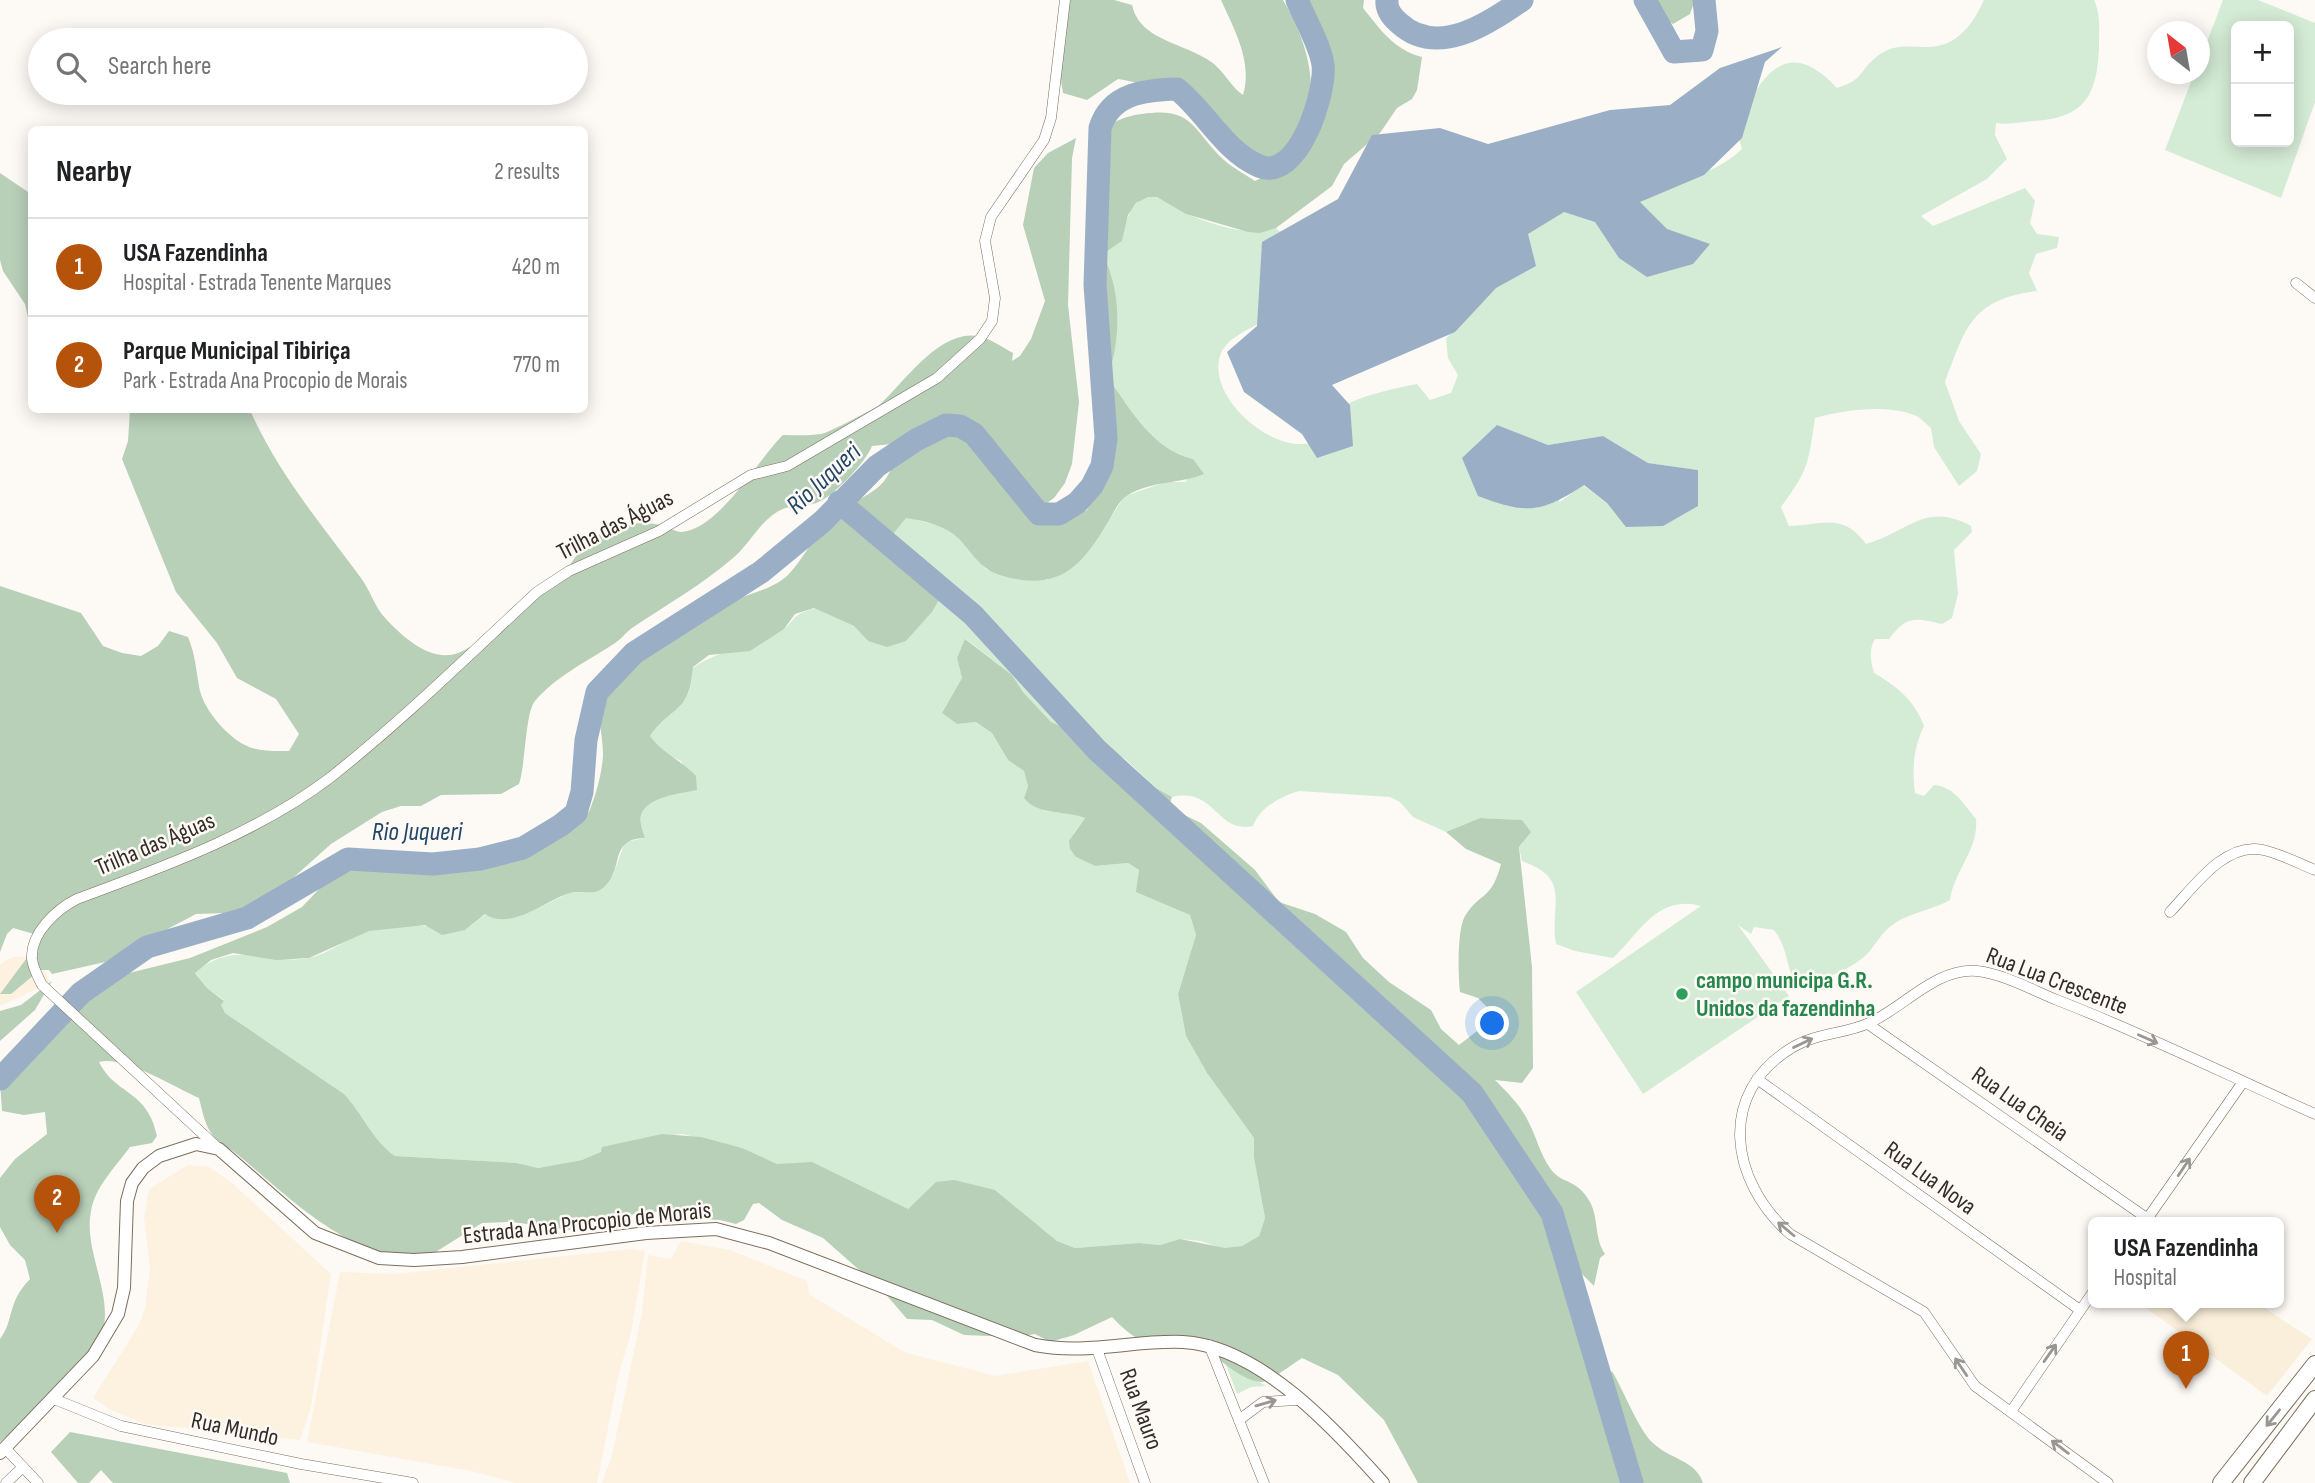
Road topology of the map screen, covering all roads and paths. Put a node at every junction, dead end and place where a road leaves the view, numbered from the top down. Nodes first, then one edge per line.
1 (1065, 0) edge
2 (2296, 283) dead end
3 (2315, 298) edge
4 (2315, 870) edge
5 (2170, 912) dead end
6 (1868, 1024) junction
7 (1756, 1079) junction
8 (2243, 1082) junction
9 (2315, 1114) edge
10 (219, 1149) junction
11 (2140, 1217) edge
12 (2149, 1217) edge
13 (2088, 1299) edge
14 (2080, 1310) junction
15 (1209, 1345) junction
16 (1097, 1349) junction
17 (2315, 1364) edge
18 (54, 1399) junction
19 (2315, 1399) edge
20 (1298, 1400) junction
21 (2012, 1410) junction
22 (1239, 1420) junction
23 (3, 1451) edge
24 (23, 1467) junction
25 (6, 1483) edge
26 (38, 1483) edge
27 (412, 1483) edge
28 (1145, 1483) edge
29 (1264, 1483) edge
30 (1383, 1483) edge
31 (2108, 1483) edge
32 (2221, 1483) edge
33 (2252, 1483) edge

1 - 10 street, Trilha das Águas
2 - 3 street
4 - 5 street
7 -> 6 street, Rua Lua Crescente
6 -> 8 street, Rua Lua Crescente
6 - 11 street, Rua Lua Cheia
7 - 14 street, Rua Lua Nova
21 -> 7 street, Rua Lua Crescente
8 - 9 street, Rua Lua Crescente
12 -> 8 street
10 - 16 street, Estrada Ana Procopio de Morais
10 - 18 street
13 - 14 street
21 -> 14 street
15 - 16 street, Estrada Ana Procopio de Morais
15 - 20 street, Estrada Ana Procopio de Morais
15 - 22 street
16 - 28 street, Rua Mauro
17 -> 32 main road
18 - 23 street
18 - 27 street, Rua Mundo
19 - 33 main road
22 -> 20 street
20 - 30 street, Estrada Ana Procopio de Morais
31 -> 21 street, Rua Lua Crescente
22 - 29 street
23 - 24 street
24 - 25 street
24 - 26 street

